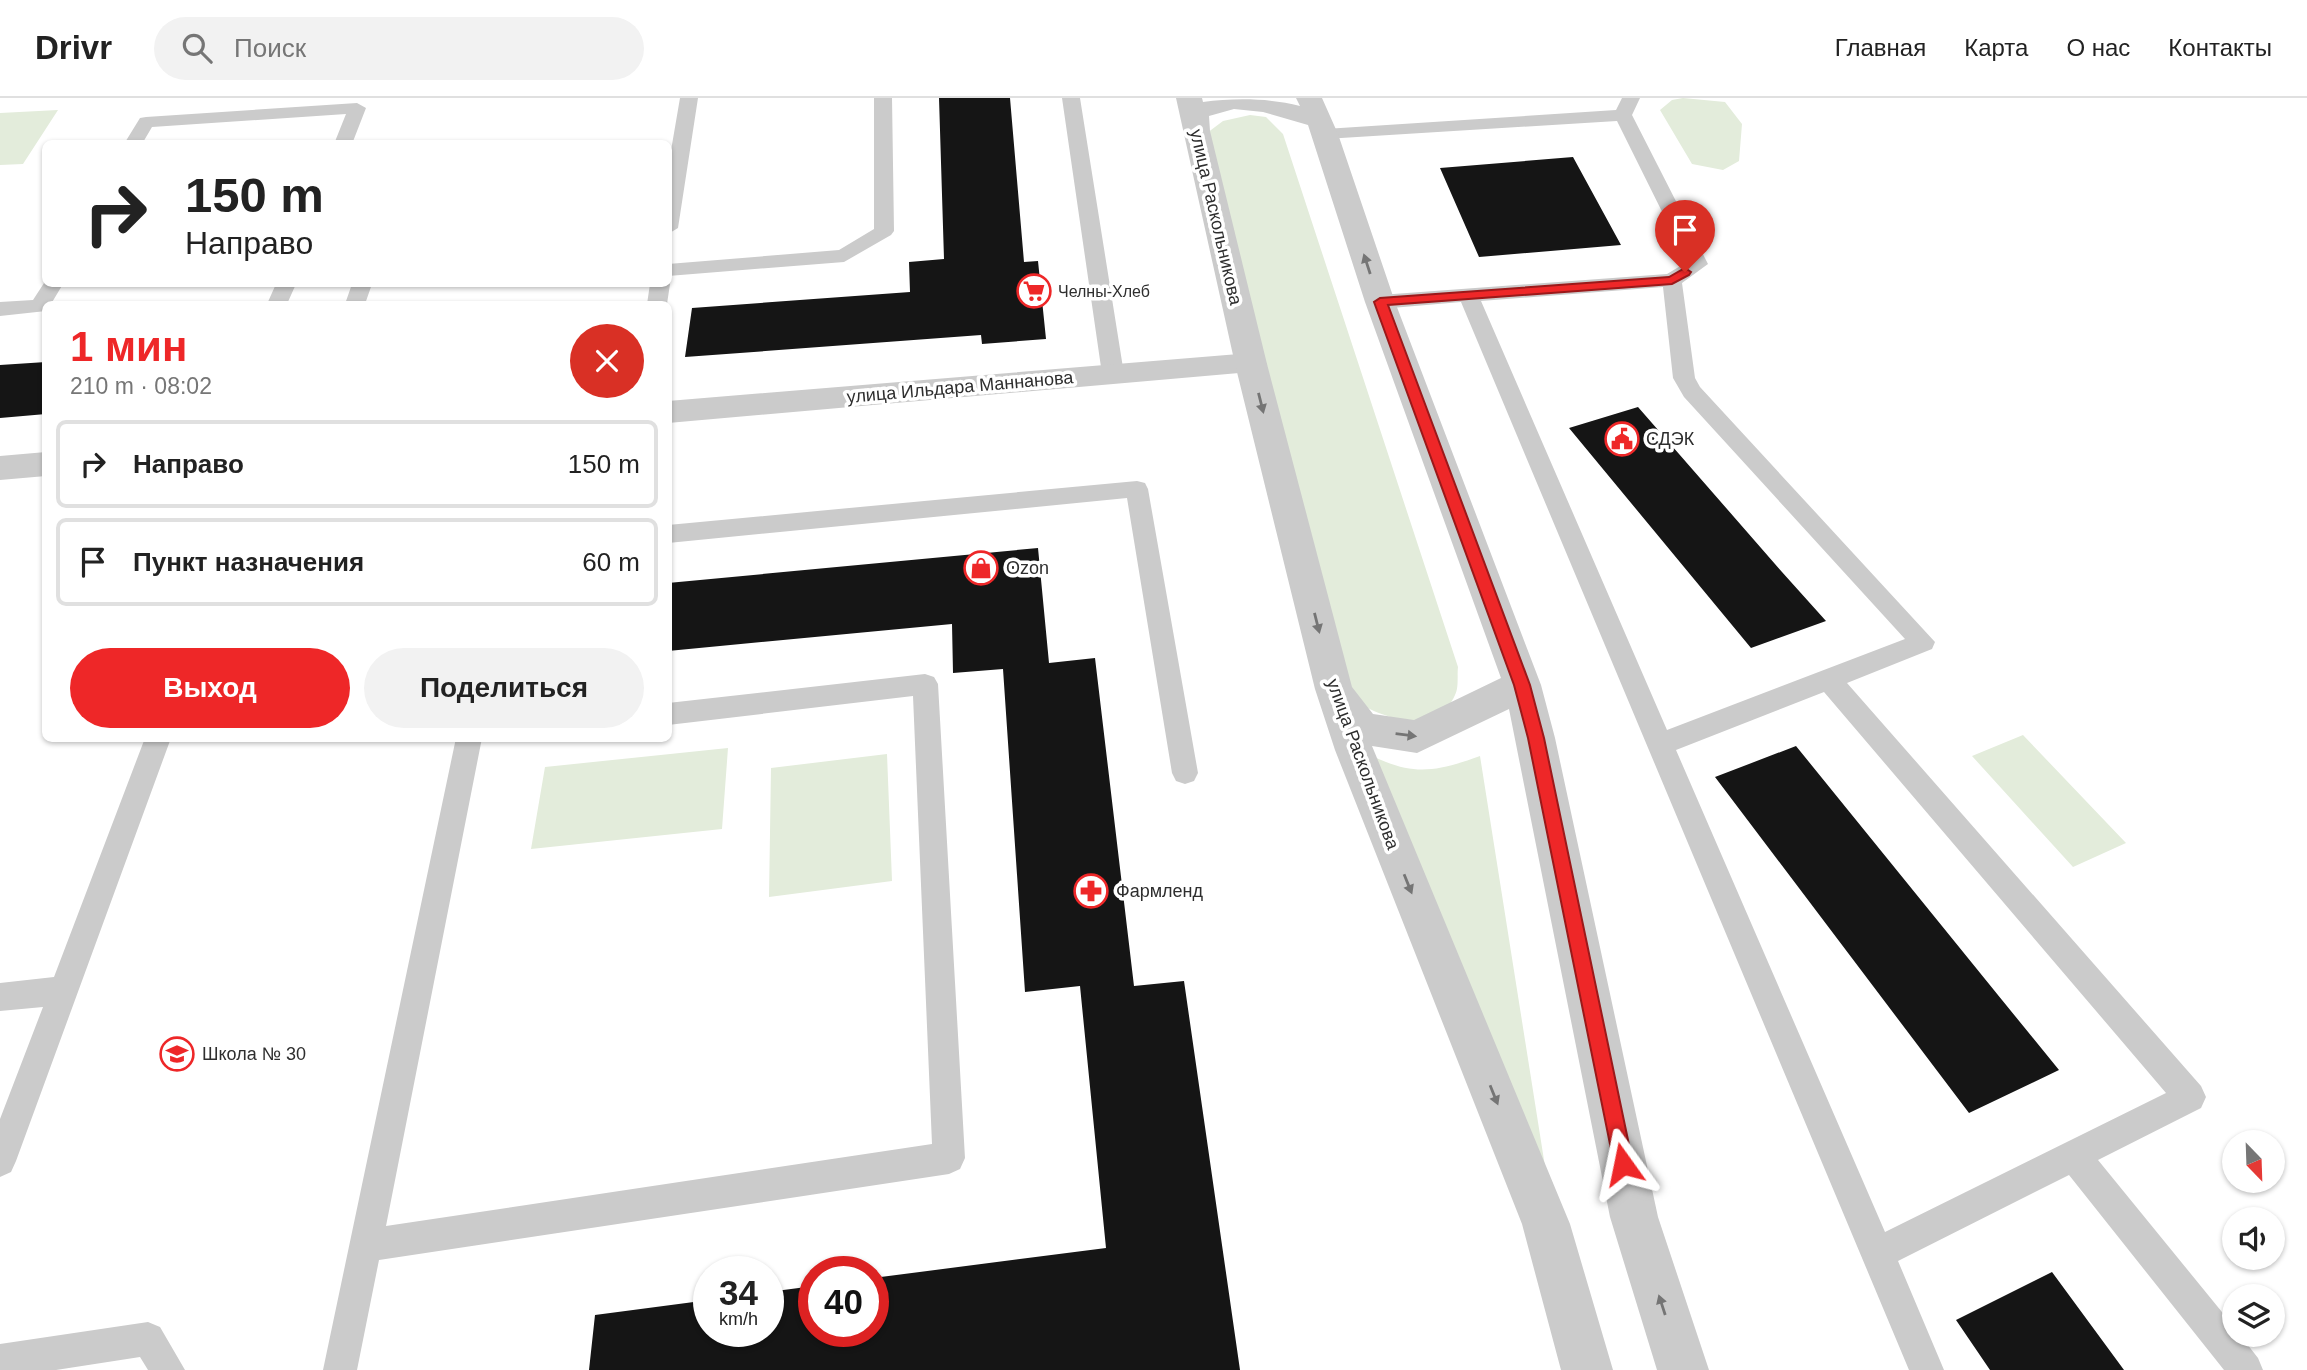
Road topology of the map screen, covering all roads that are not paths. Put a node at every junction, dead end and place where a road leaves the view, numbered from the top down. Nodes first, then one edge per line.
1 (689, 98) edge
2 (883, 98) edge
3 (1072, 98) edge
4 (1189, 98) edge
5 (359, 103) edge
6 (1627, 106) edge
7 (1318, 117) edge
8 (135, 140) edge
9 (345, 140) edge
10 (1197, 140) junction
11 (672, 203) edge
12 (672, 270) edge
13 (1672, 280) junction
14 (1468, 295) junction
15 (1380, 302) junction
16 (42, 303) edge
17 (0, 309) edge
18 (1251, 364) junction
19 (1113, 374) junction
20 (672, 412) edge
21 (42, 464) edge
22 (0, 468) edge
23 (672, 534) edge
24 (1828, 679) junction
25 (1522, 685) junction
26 (1334, 689) junction
27 (672, 714) edge
28 (157, 742) edge
29 (468, 742) edge
30 (1658, 745) junction
31 (1185, 773) dead end
32 (65, 990) junction
33 (0, 997) edge
34 (2074, 1155) junction
35 (0, 1161) edge
36 (365, 1246) junction
37 (1877, 1254) junction
38 (0, 1361) edge
39 (168, 1370) edge
40 (340, 1370) edge
41 (1587, 1370) edge
42 (1683, 1370) edge
43 (1927, 1370) edge
44 (2246, 1370) edge

1 - 11 lane
2 - 12 lane
3 - 19 lane
4 - 10 street, улица Раскольникова
5 - 8 lane
5 - 9 lane
6 - 7 lane
6 - 13 lane
7 - 10 street
15 -> 7 street
10 - 18 street, улица Раскольникова
13 - 14 lane
13 - 24 lane
14 - 15 lane
14 - 30 lane
15 - 25 street
16 - 17 lane
18 - 19 street, улица Ильдара Маннанова
18 -> 26 street, улица Раскольникова
19 - 20 street, улица Ильдара Маннанова
21 - 22 street
23 - 31 lane
24 - 30 lane
24 - 34 lane
26 -> 25 street
42 -> 25 street
26 -> 41 street, улица Раскольникова
27 - 36 lane
28 - 32 lane
29 - 36 lane
30 - 37 lane
32 - 33 lane
32 - 35 lane
34 - 37 lane
34 - 44 lane
36 - 40 lane
37 - 43 lane
38 - 39 lane

